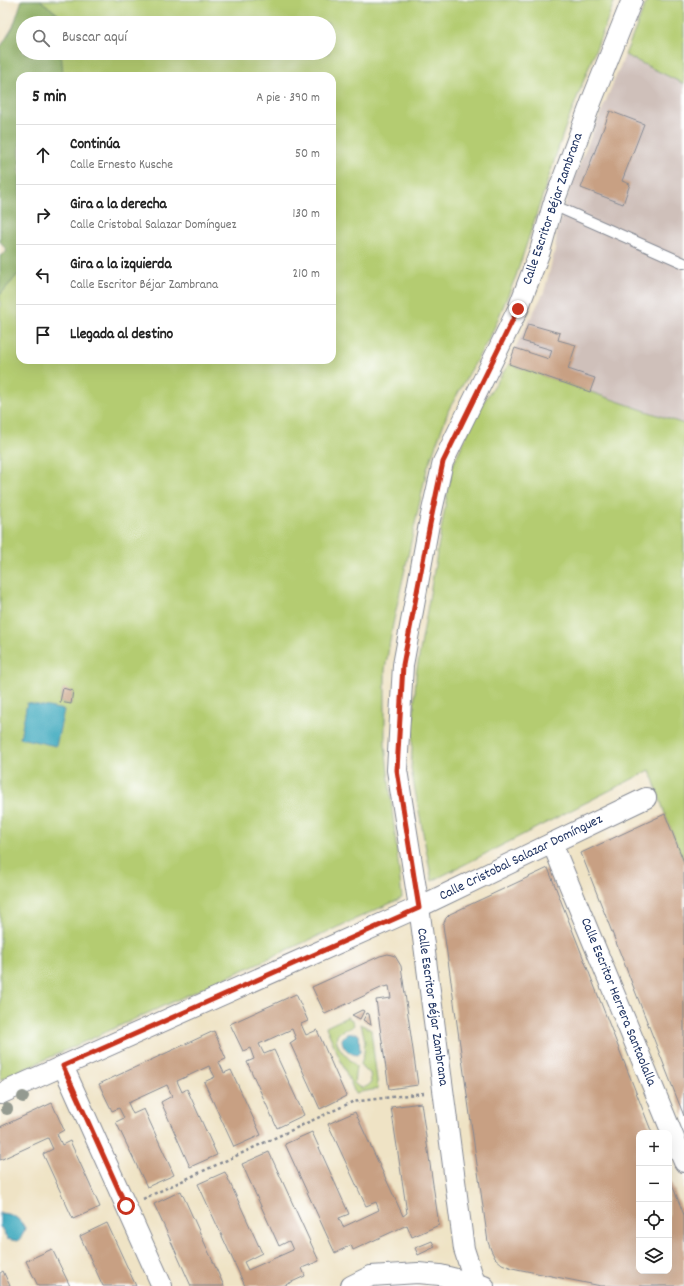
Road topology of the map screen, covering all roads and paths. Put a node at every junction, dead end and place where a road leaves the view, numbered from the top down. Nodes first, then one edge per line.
1 (632, 0) edge
2 (553, 206) junction
3 (684, 263) edge
4 (646, 798) dead end
5 (552, 842) junction
6 (419, 908) junction
7 (63, 1066) junction
8 (0, 1094) edge
9 (420, 1094) dead end
10 (684, 1162) edge
11 (150, 1196) dead end
12 (478, 1285) edge
13 (162, 1286) edge
14 (351, 1286) edge

1 - 2 street, Calle Escritor Béjar Zambrana
2 - 3 lane
2 - 6 street, Calle Escritor Béjar Zambrana
4 - 5 street, Calle Cristobal Salazar Domínguez
5 - 6 street, Calle Cristobal Salazar Domínguez
5 - 10 street, Calle Escritor Herrera Santaolalla
6 - 7 street, Calle Cristobal Salazar Domínguez
6 - 12 street, Calle Escritor Béjar Zambrana
7 - 8 street, Calle Cristobal Salazar Domínguez
7 - 13 street
9 - 11 path
12 - 14 street

